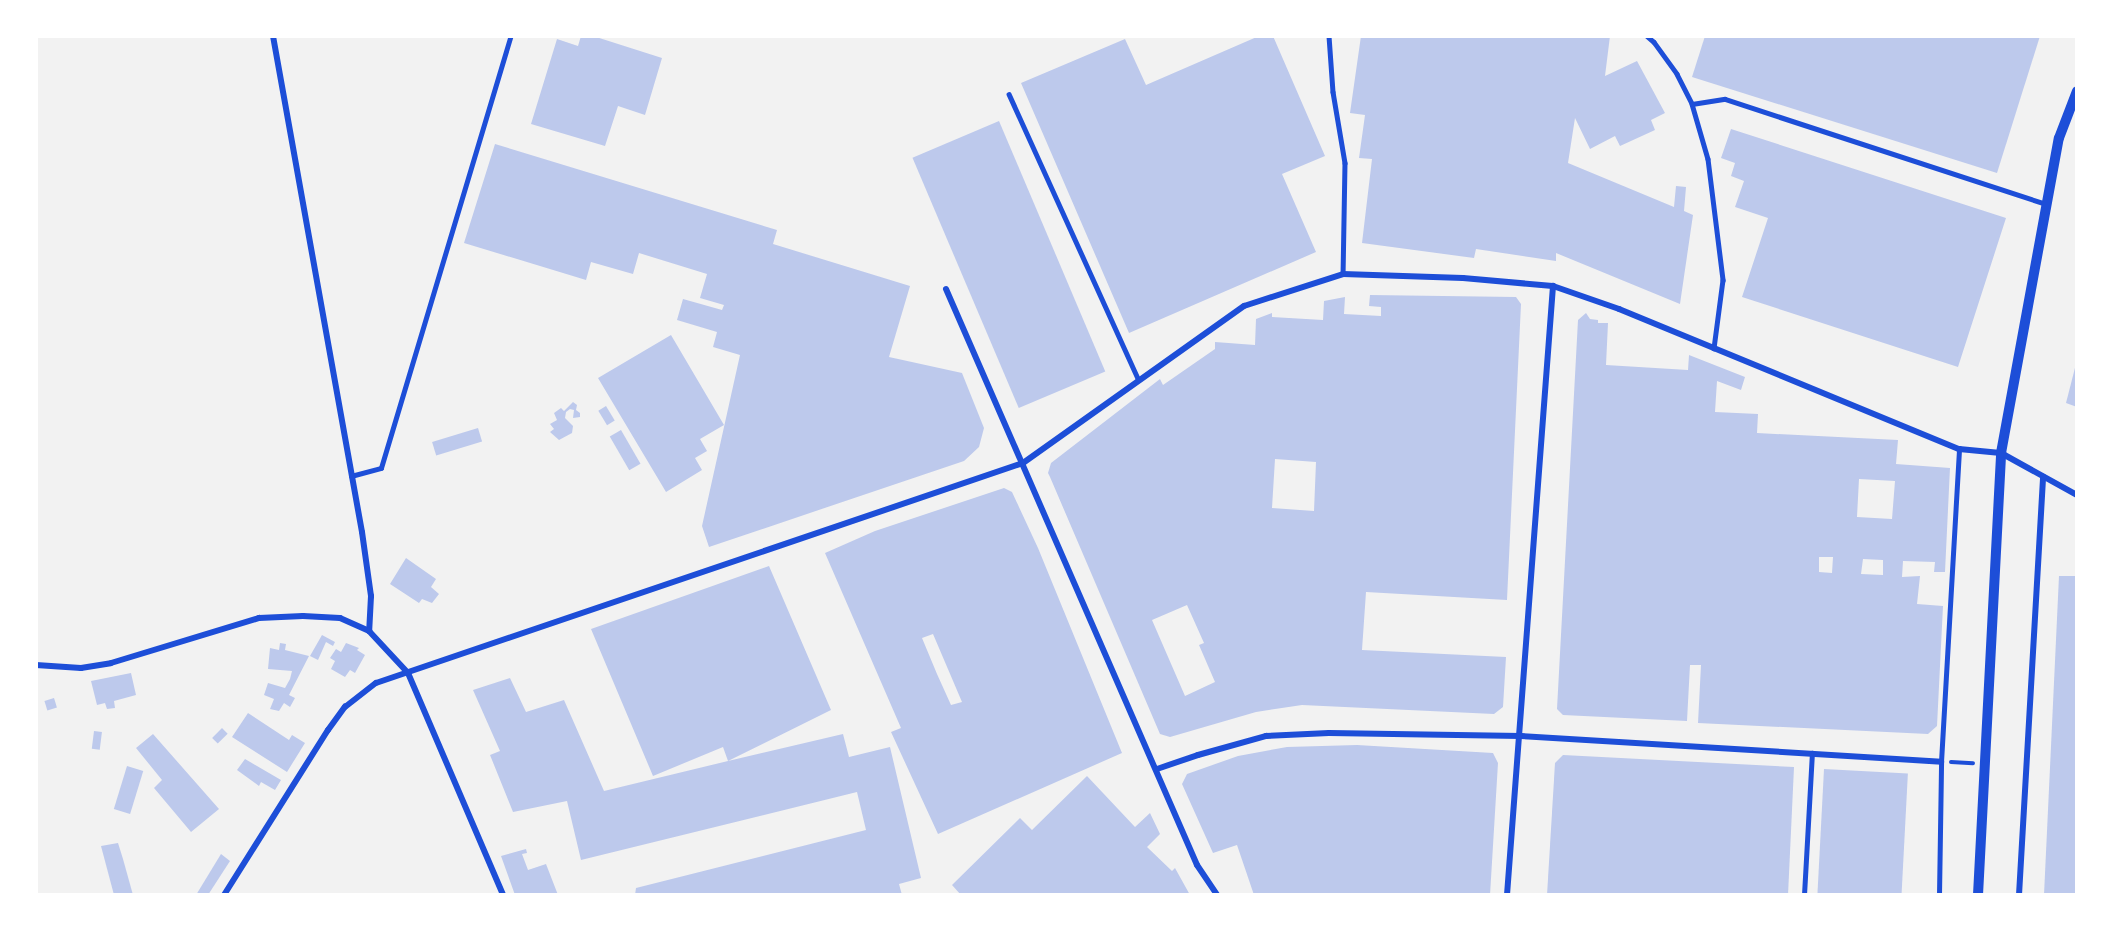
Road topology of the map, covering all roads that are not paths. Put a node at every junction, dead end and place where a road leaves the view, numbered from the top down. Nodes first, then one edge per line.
1 (273, 36) edge
2 (511, 36) edge
3 (1329, 36) edge
4 (1647, 36) edge
5 (2077, 91) edge
6 (1009, 94) dead end
7 (1692, 104) junction
8 (2046, 204) junction
9 (1343, 274) junction
10 (1553, 286) junction
11 (946, 289) dead end
12 (1714, 348) junction
13 (1138, 378) junction
14 (1959, 449) junction
15 (2001, 453) junction
16 (1023, 463) junction
17 (351, 476) junction
18 (2043, 477) junction
19 (2077, 495) edge
20 (369, 631) junction
21 (36, 665) edge
22 (408, 673) junction
23 (1521, 736) junction
24 (1812, 753) junction
25 (1941, 762) junction
26 (1157, 769) junction
27 (224, 895) edge
28 (503, 895) edge
29 (1217, 895) edge
30 (1507, 895) edge
31 (1804, 895) edge
32 (1939, 895) edge
33 (1978, 895) edge
34 (2019, 895) edge

1 - 17 street
2 - 17 lane
3 - 9 lane
4 - 7 lane
5 - 8 street
6 - 13 lane
7 - 8 lane
7 - 12 lane
8 - 15 street
9 - 10 street
9 - 13 street
10 - 12 street
10 - 23 street
11 - 16 street
12 - 14 street
13 - 16 street
14 - 15 street
14 - 25 lane
15 - 18 street
15 - 33 street
16 - 22 street
16 - 26 street
17 - 20 street
18 - 19 street
18 - 34 street
20 - 21 street
20 - 22 street
22 - 27 street
22 - 28 street
23 - 24 street
23 - 26 street
23 - 30 street
24 - 25 street
24 - 31 lane
25 - 32 lane
26 - 29 street

